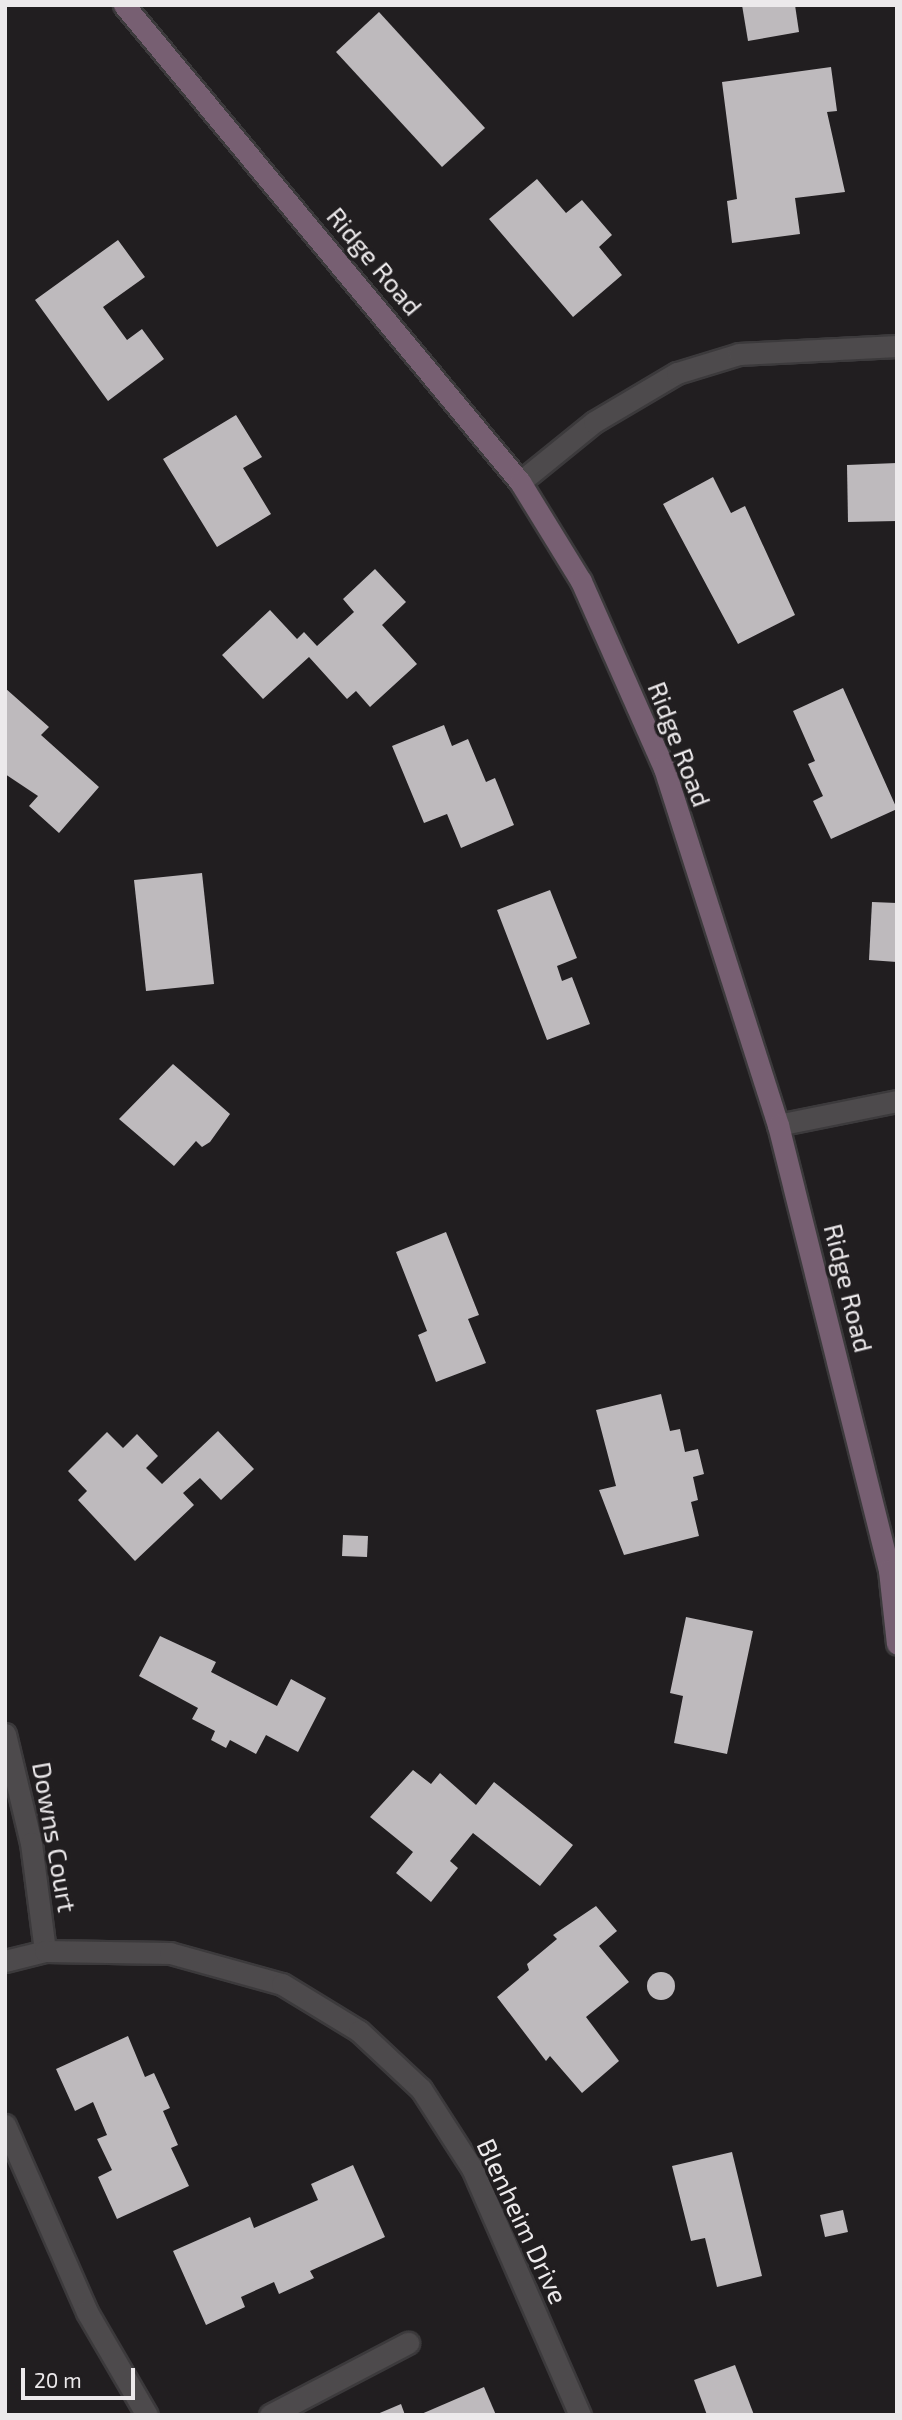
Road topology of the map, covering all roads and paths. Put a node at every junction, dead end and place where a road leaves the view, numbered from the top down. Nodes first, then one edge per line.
1 (124, 5) edge
2 (897, 346) edge
3 (520, 482) junction
4 (897, 1101) edge
5 (778, 1125) junction
6 (897, 1644) edge
7 (5, 1734) edge
8 (45, 1951) junction
9 (5, 1961) edge
10 (5, 2125) edge
11 (408, 2343) dead end
12 (147, 2415) edge
13 (270, 2415) edge
14 (580, 2415) edge

1 - 3 street, Ridge Road
2 - 3 street
3 - 5 street, Ridge Road
4 - 5 street
5 - 6 street, Ridge Road
7 - 8 street, Downs Court
8 - 9 street, Blenheim Drive
8 - 14 street, Blenheim Drive
10 - 12 street
11 - 13 street

